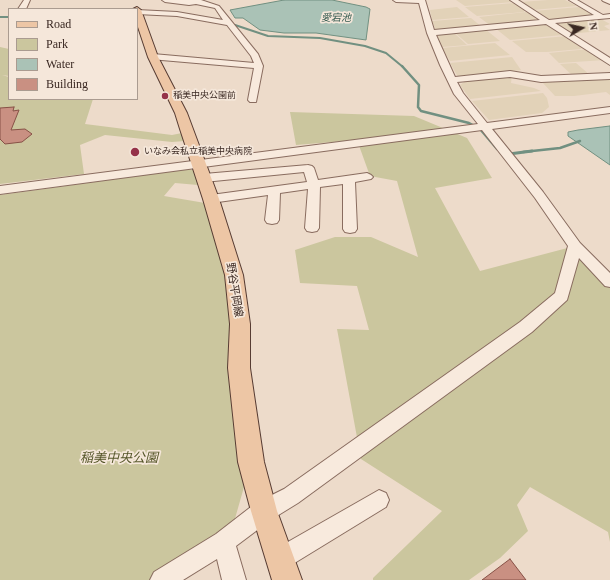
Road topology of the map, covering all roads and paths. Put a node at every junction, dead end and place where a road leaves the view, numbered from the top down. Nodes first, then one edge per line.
1 (164, 0) edge
2 (190, 0) edge
3 (396, 0) edge
4 (513, 0) edge
5 (572, 0) edge
6 (605, 0) edge
7 (200, 1) edge
8 (422, 1) edge
9 (610, 2) edge
10 (138, 11) edge
11 (138, 14) edge
12 (606, 17) edge
13 (548, 22) junction
14 (228, 23) junction
15 (431, 33) junction
16 (153, 57) junction
17 (610, 62) edge
18 (259, 66) junction
19 (610, 76) edge
20 (452, 80) junction
21 (253, 100) dead end
22 (610, 110) edge
23 (483, 126) junction
24 (202, 171) junction
25 (367, 177) dead end
26 (349, 180) junction
27 (314, 185) junction
28 (0, 190) edge
29 (274, 190) junction
30 (211, 199) junction
31 (272, 220) dead end
32 (312, 228) dead end
33 (350, 229) dead end
34 (575, 246) junction
35 (610, 282) edge
36 (379, 500) dead end
37 (264, 511) junction
38 (224, 542) junction
39 (280, 559) junction
40 (162, 580) edge
41 (234, 580) edge
42 (287, 580) edge

1 - 7 street
2 - 7 street
3 - 8 street
4 - 13 street
5 - 12 street
6 - 9 street
7 - 14 street
8 - 15 street
10 - 14 street
11 - 16 main road, 野谷平岡線
12 - 13 street
13 - 15 street
13 - 17 street
14 - 18 street
15 - 20 street
16 - 18 street
16 - 24 main road, 野谷平岡線
18 - 21 street
19 - 20 street
20 - 23 street
22 - 23 street
23 - 24 street
23 - 34 street
24 - 27 street
24 - 28 street
24 - 30 main road, 野谷平岡線
25 - 26 street
26 - 27 street
26 - 33 street
27 - 29 street
27 - 32 street
29 - 30 street
29 - 31 street
30 - 37 main road, 野谷平岡線
34 - 35 street
34 - 37 street
36 - 39 street
37 - 38 street
37 - 39 main road, 野谷平岡線
38 - 40 street
38 - 41 street
39 - 42 main road, 野谷平岡線

